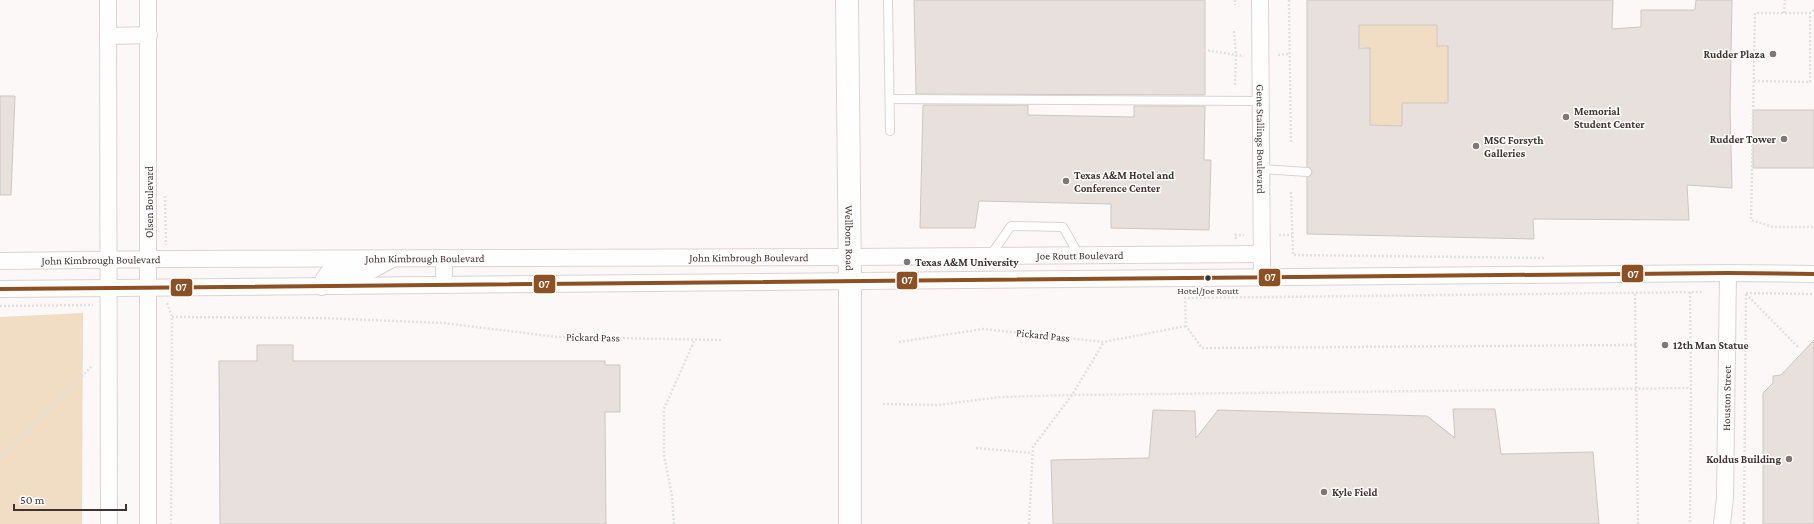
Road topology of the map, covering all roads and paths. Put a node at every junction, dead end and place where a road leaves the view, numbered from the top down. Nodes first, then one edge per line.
1 (108, 0) edge
2 (148, 0) edge
3 (847, 0) edge
4 (888, 0) edge
5 (1235, 0) edge
6 (1260, 0) edge
7 (1289, 0) edge
8 (1785, 0) edge
9 (1235, 5) dead end
10 (1814, 10) edge
11 (1784, 13) junction
12 (1810, 13) junction
13 (1234, 31) dead end
14 (149, 35) junction
15 (108, 36) junction
16 (1204, 50) dead end
17 (1236, 54) junction
18 (1288, 54) junction
19 (1278, 55) dead end
20 (1244, 56) dead end
21 (1754, 81) junction
22 (1235, 85) dead end
23 (890, 99) junction
24 (1261, 101) junction
25 (890, 131) dead end
26 (1291, 144) dead end
27 (1261, 169) junction
28 (1307, 172) dead end
29 (1291, 192) dead end
30 (1814, 227) edge
31 (1236, 235) dead end
32 (1244, 235) dead end
33 (1279, 235) dead end
34 (1292, 235) junction
35 (1262, 254) junction
36 (1079, 255) junction
37 (990, 256) junction
38 (850, 257) junction
39 (393, 258) junction
40 (444, 258) junction
41 (1552, 258) dead end
42 (149, 259) junction
43 (109, 260) junction
44 (0, 261) edge
45 (1728, 273) junction
46 (1814, 274) edge
47 (1262, 278) junction
48 (989, 280) junction
49 (1080, 280) junction
50 (850, 282) junction
51 (444, 285) junction
52 (149, 287) junction
53 (322, 287) junction
54 (109, 288) junction
55 (0, 289) edge
56 (1690, 292) junction
57 (1704, 292) dead end
58 (1746, 293) junction
59 (1635, 294) junction
60 (1814, 294) edge
61 (167, 303) dead end
62 (98, 305) dead end
63 (0, 306) edge
64 (172, 317) junction
65 (1186, 326) junction
66 (695, 339) junction
67 (721, 340) dead end
68 (899, 342) dead end
69 (1104, 342) junction
70 (1636, 345) junction
71 (1798, 347) dead end
72 (94, 364) dead end
73 (1691, 388) junction
74 (1636, 389) junction
75 (1072, 395) junction
76 (883, 404) dead end
77 (976, 448) dead end
78 (1032, 453) junction
79 (0, 459) edge
80 (109, 524) edge
81 (148, 524) edge
82 (171, 524) edge
83 (674, 524) edge
84 (850, 524) edge
85 (1030, 524) edge
86 (1638, 524) edge
87 (1690, 524) edge
88 (1722, 524) edge
89 (1744, 524) edge

1 - 15 street
2 - 14 street, Olsen Boulevard
3 - 38 main road, Wellborn Road
4 - 23 lane
5 - 9 path
6 - 24 street, Gene Stallings Boulevard
7 - 18 path
8 - 11 path
10 - 12 path
11 - 12 path
11 - 21 path
12 - 21 path
13 - 17 path
14 - 15 street
14 - 42 street, Olsen Boulevard
15 - 43 street
16 - 17 path
17 - 20 path
17 - 22 path
18 - 19 path
18 - 26 path
21 - 30 path
23 - 24 lane
23 - 25 lane
24 - 27 street, Gene Stallings Boulevard
27 - 28 lane
27 - 35 street, Gene Stallings Boulevard
29 - 34 path
31 - 32 path
33 - 34 path
34 - 41 path
35 - 36 street, Joe Routt Boulevard
35 - 47 street, Gene Stallings Boulevard
36 - 37 street, Joe Routt Boulevard
36 - 37 lane
36 - 49 street
37 - 38 street, Joe Routt Boulevard
37 - 48 street
38 - 40 street, John Kimbrough Boulevard
38 - 50 main road, Wellborn Road
39 - 40 street, John Kimbrough Boulevard
39 - 42 street, John Kimbrough Boulevard
39 - 53 street
40 - 51 street
42 - 43 street, John Kimbrough Boulevard
42 - 52 street, Olsen Boulevard
43 - 44 street, John Kimbrough Boulevard
43 - 54 street
45 - 46 street
45 - 47 street
45 - 88 street, Houston Street
47 - 49 street
48 - 49 street
48 - 50 street
50 - 51 street
50 - 84 main road, Wellborn Road
51 - 53 street
52 - 53 street
52 - 54 street
52 - 81 street, Olsen Boulevard
54 - 55 street
54 - 80 street
56 - 57 path
56 - 59 path
56 - 73 path
58 - 60 path
58 - 71 path
58 - 89 path
59 - 65 path
59 - 70 path
61 - 64 path
62 - 63 path
64 - 66 path, Pickard Pass
64 - 82 path
65 - 69 path, Pickard Pass
65 - 70 path
66 - 67 path, Pickard Pass
66 - 83 path
68 - 69 path, Pickard Pass
69 - 75 path
70 - 74 path
72 - 79 path
73 - 74 path
73 - 87 path
74 - 75 path
74 - 86 path
75 - 76 path
75 - 78 path
77 - 78 path
78 - 85 path

